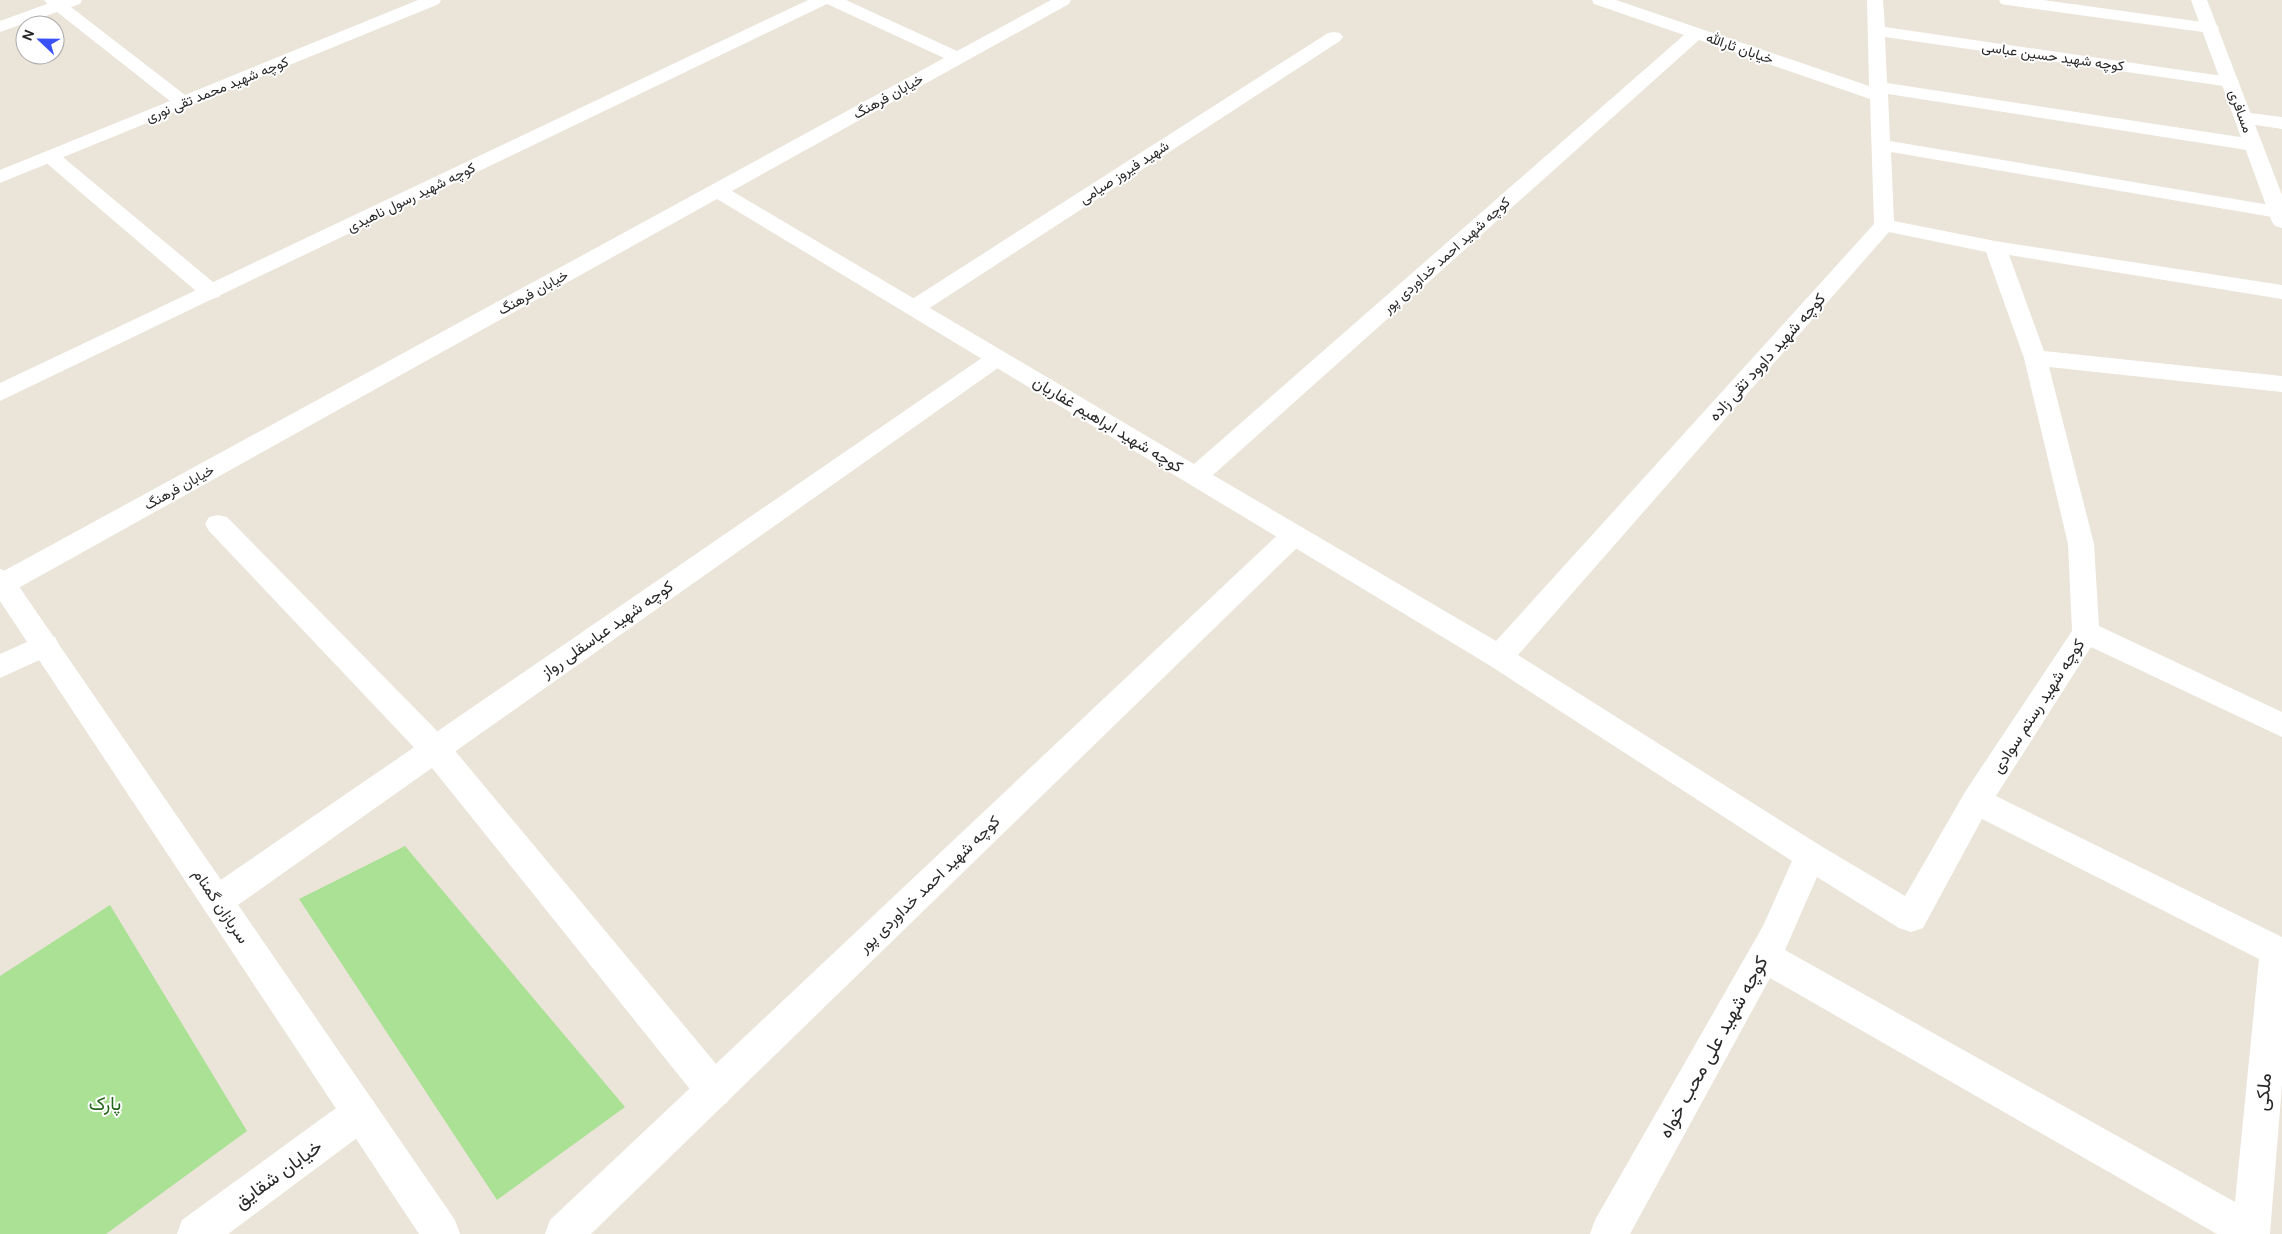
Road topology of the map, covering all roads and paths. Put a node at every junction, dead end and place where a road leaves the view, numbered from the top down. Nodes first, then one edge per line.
1 (434, 0) edge
2 (821, 0) edge
3 (832, 0) edge
4 (1063, 0) edge
5 (1600, 0) edge
6 (1875, 0) edge
7 (2007, 0) edge
8 (2200, 0) edge
9 (61, 2) edge
10 (0, 27) edge
11 (2210, 28) junction
12 (1877, 31) junction
13 (1696, 33) junction
14 (1334, 36) dead end
15 (958, 58) junction
16 (2230, 82) junction
17 (1879, 92) junction
18 (183, 102) junction
19 (2243, 118) junction
20 (2282, 123) edge
21 (1881, 145) junction
22 (2253, 145) junction
23 (51, 157) junction
24 (0, 178) edge
25 (717, 191) junction
26 (2280, 217) edge
27 (1884, 225) junction
28 (1995, 247) junction
29 (211, 292) junction
30 (2282, 292) edge
31 (914, 308) junction
32 (997, 358) junction
33 (2036, 358) junction
34 (2282, 384) edge
35 (0, 393) edge
36 (1196, 476) junction
37 (218, 524) dead end
38 (1294, 535) junction
39 (2, 581) edge
40 (2086, 632) junction
41 (45, 645) junction
42 (1499, 657) junction
43 (0, 667) edge
44 (2282, 725) edge
45 (435, 749) junction
46 (1976, 801) junction
47 (1810, 856) junction
48 (217, 901) junction
49 (1911, 917) joint
50 (2279, 952) edge
51 (1764, 956) junction
52 (714, 1090) junction
53 (360, 1113) junction
54 (2251, 1233) edge
55 (196, 1234) edge
56 (441, 1234) edge
57 (564, 1234) edge
58 (1609, 1234) edge

1 - 18 street, کوچه شهید محمد تقی نوری
2 - 29 street, کوچه شهید رسول ناهیدی
3 - 15 street
4 - 15 street, خیابان فرهنگ
5 - 13 street, خیابان ثارالله
6 - 12 street
7 - 11 street
8 - 11 street, مسافری
9 - 10 street
9 - 18 street
11 - 16 street, مسافری
12 - 16 street, کوچه شهید حسین عباسی
12 - 17 street
13 - 17 street, خیابان ثارالله
13 - 36 street, کوچه شهید احمد خداوردی پور
14 - 31 street, شهید فیروز صیامی
15 - 25 street, خیابان فرهنگ
16 - 19 street, مسافری
17 - 21 street
17 - 22 street, خیابان ثارالله
18 - 23 street, کوچه شهید محمد تقی نوری
19 - 20 street
19 - 22 street, مسافری
21 - 26 street
21 - 27 street
22 - 26 street, مسافری
23 - 24 street, کوچه شهید محمد تقی نوری
23 - 29 street
25 - 31 street, کوچه شهید ابراهیم غفاریان
25 - 39 street, خیابان فرهنگ
27 - 28 street
27 - 42 street, کوچه شهید داوود تقی زاده
28 - 30 street
28 - 33 street, کوچه شهید رستم سوادی
29 - 35 street, کوچه شهید رسول ناهیدی
31 - 32 street, کوچه شهید ابراهیم غفاریان
32 - 36 street, کوچه شهید ابراهیم غفاریان
32 - 45 street, کوچه شهید عباسقلی رواز
33 - 34 street
33 - 40 street, کوچه شهید رستم سوادی
36 - 38 street, کوچه شهید ابراهیم غفاریان
37 - 45 street
38 - 42 street, کوچه شهید ابراهیم غفاریان
38 - 52 street, کوچه شهید احمد خداوردی پور
39 - 41 street, سربازان گمنام
40 - 44 street
40 - 46 street, کوچه شهید رستم سوادی
41 - 43 street
41 - 48 street, سربازان گمنام
42 - 47 street, کوچه شهید ابراهیم غفاریان
45 - 48 street, کوچه شهید عباسقلی رواز
45 - 52 street
46 - 49 street, کوچه شهید رستم سوادی
46 - 50 street
47 - 49 street, کوچه شهید ابراهیم غفاریان
47 - 51 street, کوچه شهید علی محب خواه
48 - 53 street, سربازان گمنام
50 - 54 street, ملکی
51 - 54 street
51 - 58 street, کوچه شهید علی محب خواه
52 - 57 street, کوچه شهید احمد خداوردی پور
53 - 55 street, خیابان شقایق
53 - 56 street, سربازان گمنام

